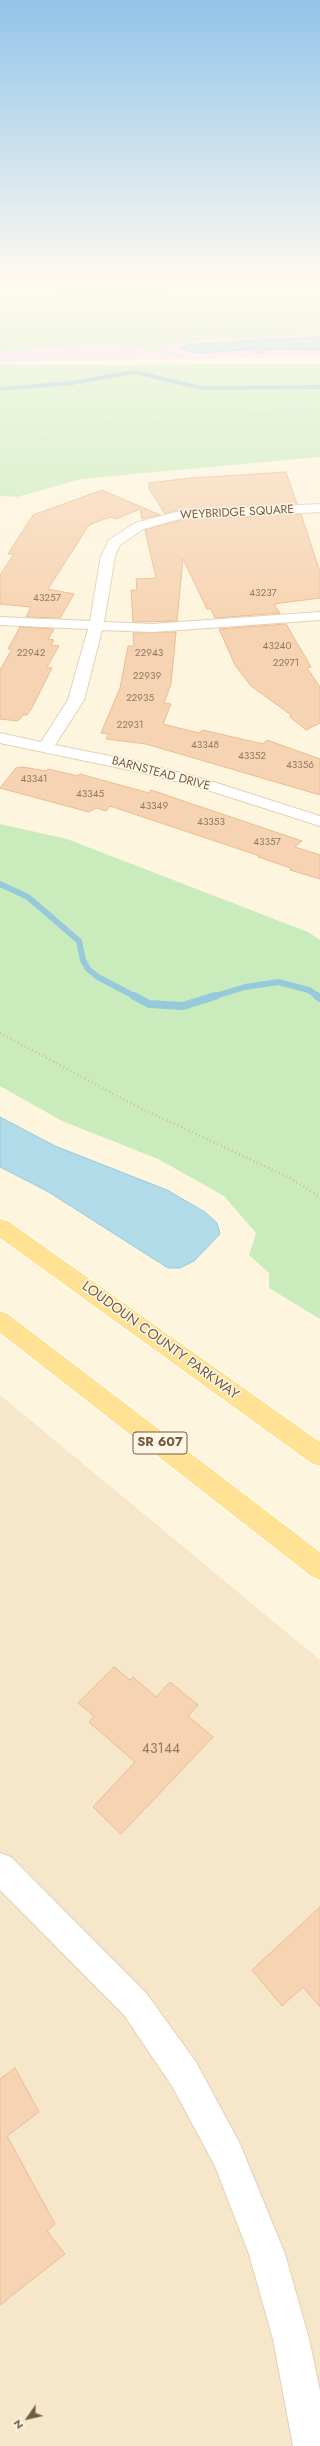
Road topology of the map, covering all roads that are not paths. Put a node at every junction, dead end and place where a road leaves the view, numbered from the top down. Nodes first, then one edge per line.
1 (320, 508) edge
2 (319, 617) edge
3 (0, 621) edge
4 (96, 626) junction
5 (0, 738) edge
6 (46, 746) junction
7 (320, 821) edge
8 (0, 1227) edge
9 (0, 1320) edge
10 (320, 1456) edge
11 (320, 1568) edge
12 (0, 1868) edge
13 (312, 2446) edge

1 - 4 street, WEYBRIDGE SQUARE
2 - 4 street
3 - 4 street
4 - 6 street, WEYBRIDGE SQUARE
5 - 6 street, BARNSTEAD DRIVE
6 - 7 street, BARNSTEAD DRIVE
8 - 10 main road, LOUDOUN COUNTY PARKWAY
9 - 11 main road, SR 607
12 - 13 street

